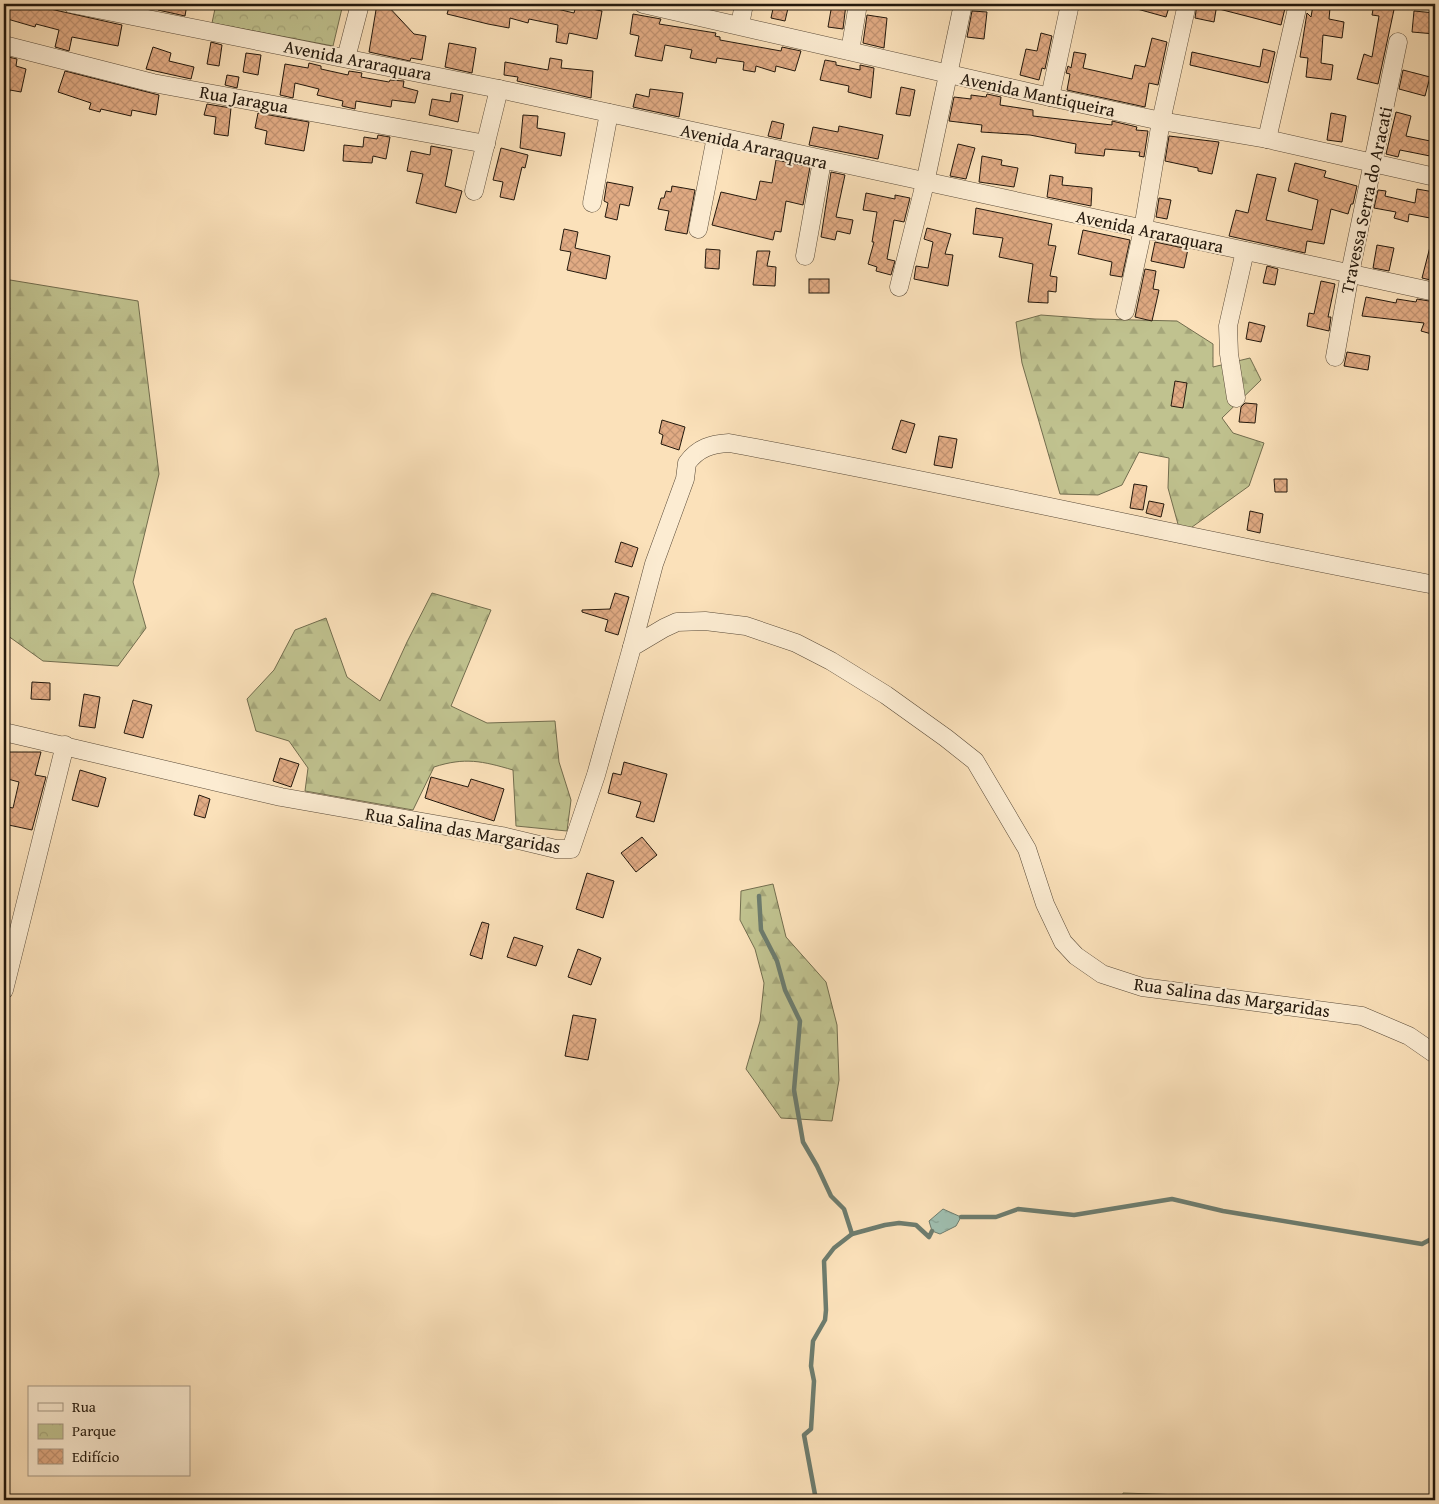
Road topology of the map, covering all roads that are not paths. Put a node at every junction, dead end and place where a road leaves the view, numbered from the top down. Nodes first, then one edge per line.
1 (72, 4) edge
2 (360, 4) edge
3 (643, 4) edge
4 (744, 4) edge
5 (858, 4) edge
6 (963, 4) edge
7 (1070, 4) edge
8 (1187, 4) edge
9 (1298, 4) edge
10 (740, 25) junction
11 (1398, 42) dead end
12 (4, 45) edge
13 (850, 51) junction
14 (346, 58) junction
15 (947, 74) junction
16 (499, 89) junction
17 (1050, 97) junction
18 (609, 112) junction
19 (1161, 121) junction
20 (716, 138) junction
21 (1267, 139) junction
22 (486, 144) junction
23 (822, 161) junction
24 (1373, 164) junction
25 (1435, 177) edge
26 (925, 183) junction
27 (474, 192) dead end
28 (592, 203) dead end
29 (698, 229) dead end
30 (1144, 229) junction
31 (1245, 251) junction
32 (805, 256) dead end
33 (1350, 274) junction
34 (899, 287) dead end
35 (1435, 292) edge
36 (1125, 311) dead end
37 (1335, 357) dead end
38 (1236, 398) dead end
39 (1435, 585) edge
40 (632, 647) junction
41 (4, 732) edge
42 (65, 745) junction
43 (4, 990) edge
44 (1435, 1054) edge

1 - 14 street, Avenida Araraquara
2 - 14 street
3 - 10 street, Avenida Mantiqueira
4 - 10 street
5 - 13 street
6 - 15 street
7 - 17 street
8 - 19 street
9 - 21 street
10 - 13 street, Avenida Mantiqueira
11 - 24 street, Travessa Serra do Aracati
12 - 22 street, Rua Jaragua
13 - 15 street, Avenida Mantiqueira
14 - 16 street, Avenida Araraquara
15 - 17 street, Avenida Mantiqueira
15 - 26 street
16 - 18 street, Avenida Araraquara
16 - 22 street
17 - 19 street, Avenida Mantiqueira
18 - 20 street, Avenida Araraquara
18 - 28 street
19 - 21 street, Avenida Mantiqueira
19 - 30 street
20 - 23 street, Avenida Araraquara
20 - 29 street
21 - 24 street, Avenida Mantiqueira
22 - 27 street
23 - 26 street, Avenida Araraquara
23 - 32 street
24 - 25 street, Avenida Mantiqueira
24 - 33 street, Travessa Serra do Aracati
26 - 30 street, Avenida Araraquara
26 - 34 street
30 - 31 street, Avenida Araraquara
30 - 36 street
31 - 33 street, Avenida Araraquara
31 - 38 street
33 - 35 street, Avenida Araraquara
33 - 37 street, Travessa Serra do Aracati
39 - 40 street
40 - 42 street, Rua Salina das Margaridas
40 - 44 street, Rua Salina das Margaridas
41 - 42 street, Rua Salina das Margaridas
42 - 43 street

